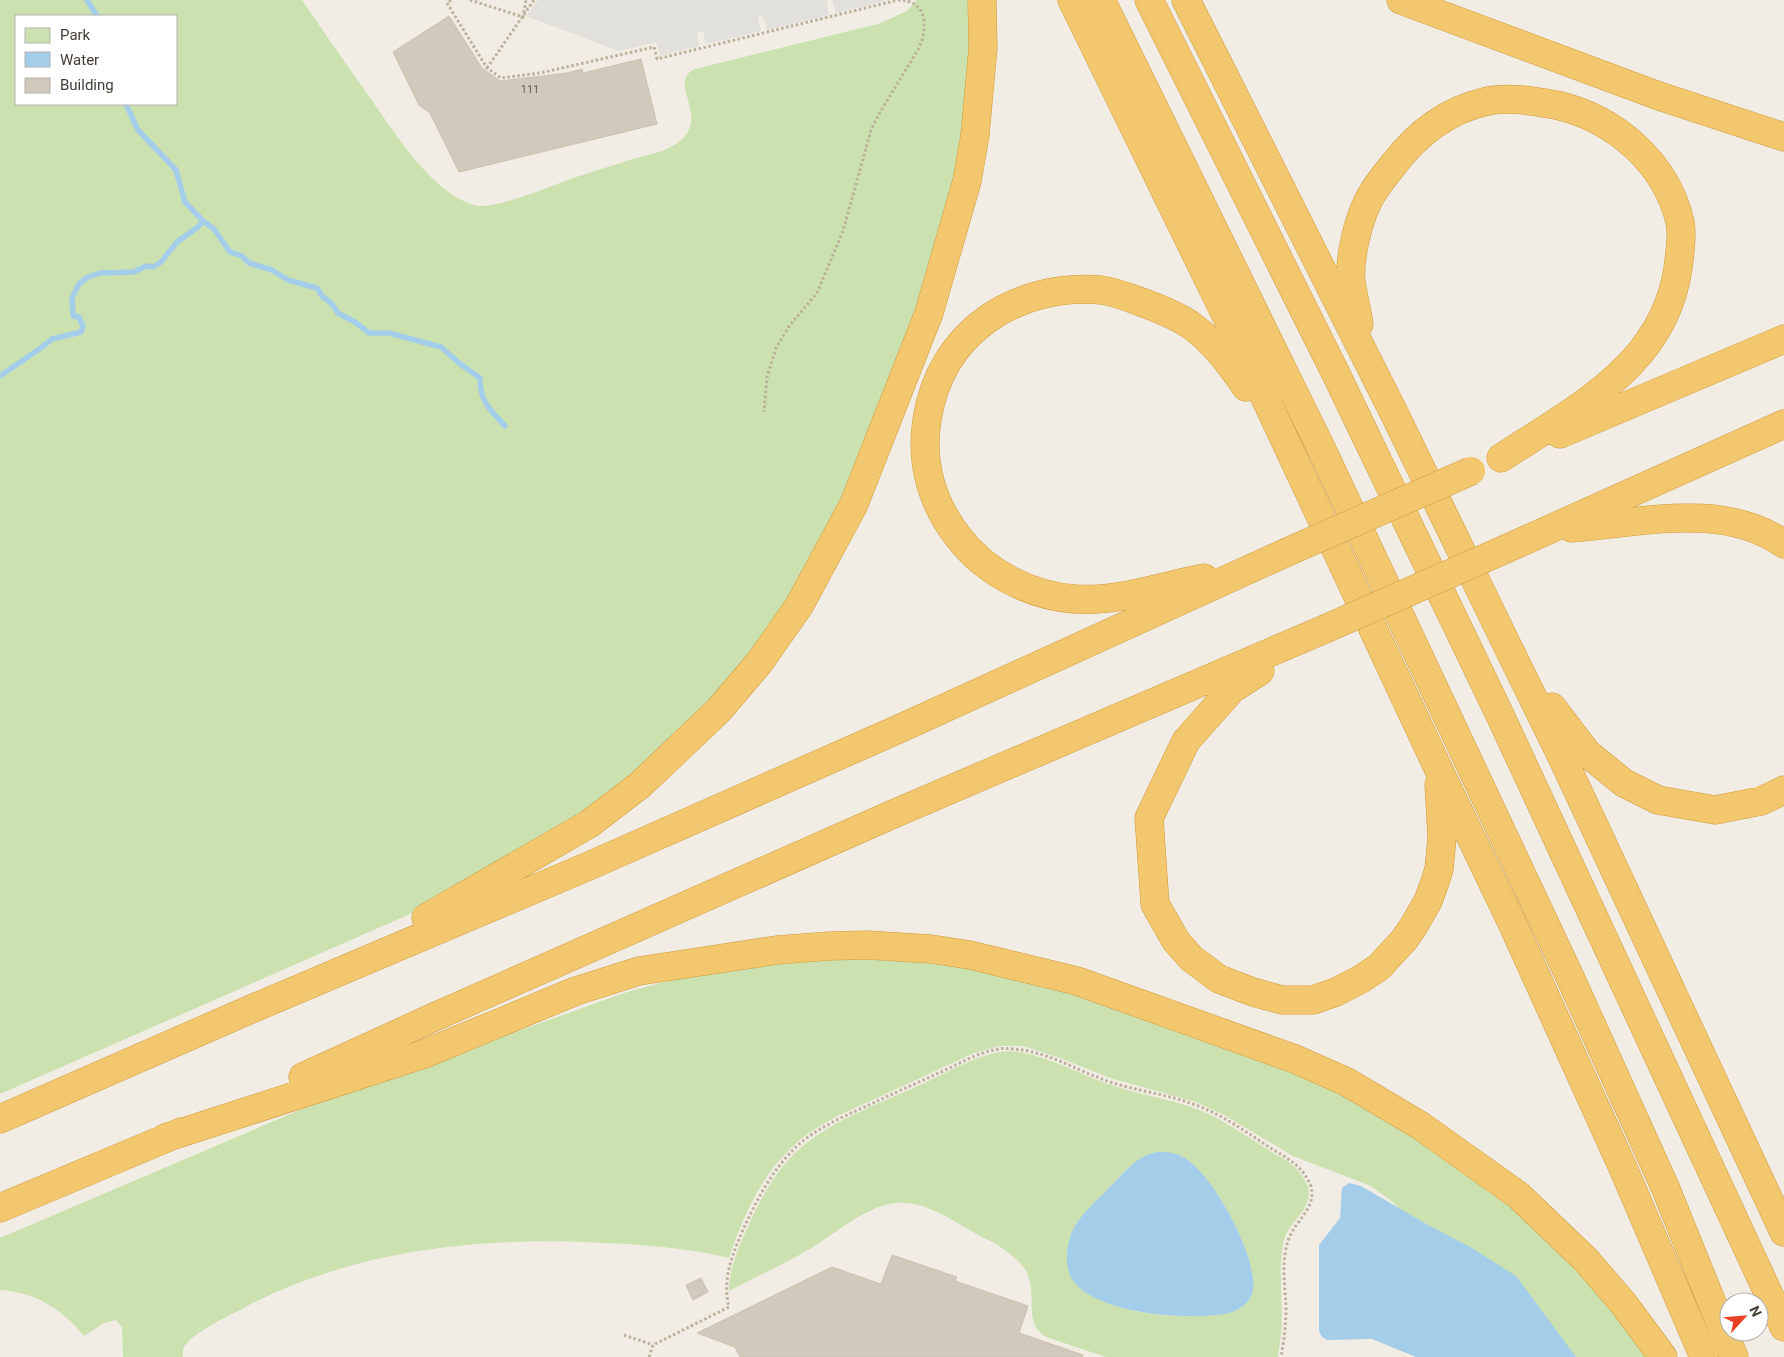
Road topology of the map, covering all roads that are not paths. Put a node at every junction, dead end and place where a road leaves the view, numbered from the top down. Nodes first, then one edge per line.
1 (982, 0) edge
2 (1072, 0) edge
3 (1101, 0) edge
4 (1149, 0) edge
5 (1186, 0) edge
6 (1401, 0) edge
7 (1784, 137) edge
8 (1784, 339) edge
9 (1365, 354) junction
10 (1784, 424) edge
11 (1501, 458) junction
12 (1295, 461) junction
13 (1553, 529) junction
14 (1784, 544) edge
15 (1251, 568) junction
16 (1325, 629) junction
17 (1508, 645) junction
18 (1424, 739) junction
19 (1784, 790) edge
20 (276, 998) junction
21 (0, 1119) edge
22 (165, 1138) junction
23 (0, 1208) edge
24 (1784, 1232) edge
25 (1784, 1327) edge
26 (1663, 1357) edge
27 (1704, 1357) edge
28 (1734, 1357) edge

1 - 20 highway
2 - 12 highway
3 - 28 highway
4 - 25 highway
5 - 9 highway
6 - 7 highway
8 - 11 highway
9 - 11 highway
9 - 17 highway
10 - 13 highway
11 - 15 highway, bridge
12 - 15 highway
12 - 18 highway
13 - 14 highway
13 - 16 highway, bridge
15 - 20 highway
16 - 18 highway
16 - 22 highway
17 - 19 highway
17 - 24 highway
18 - 27 highway
20 - 21 highway
22 - 23 highway
22 - 26 highway

